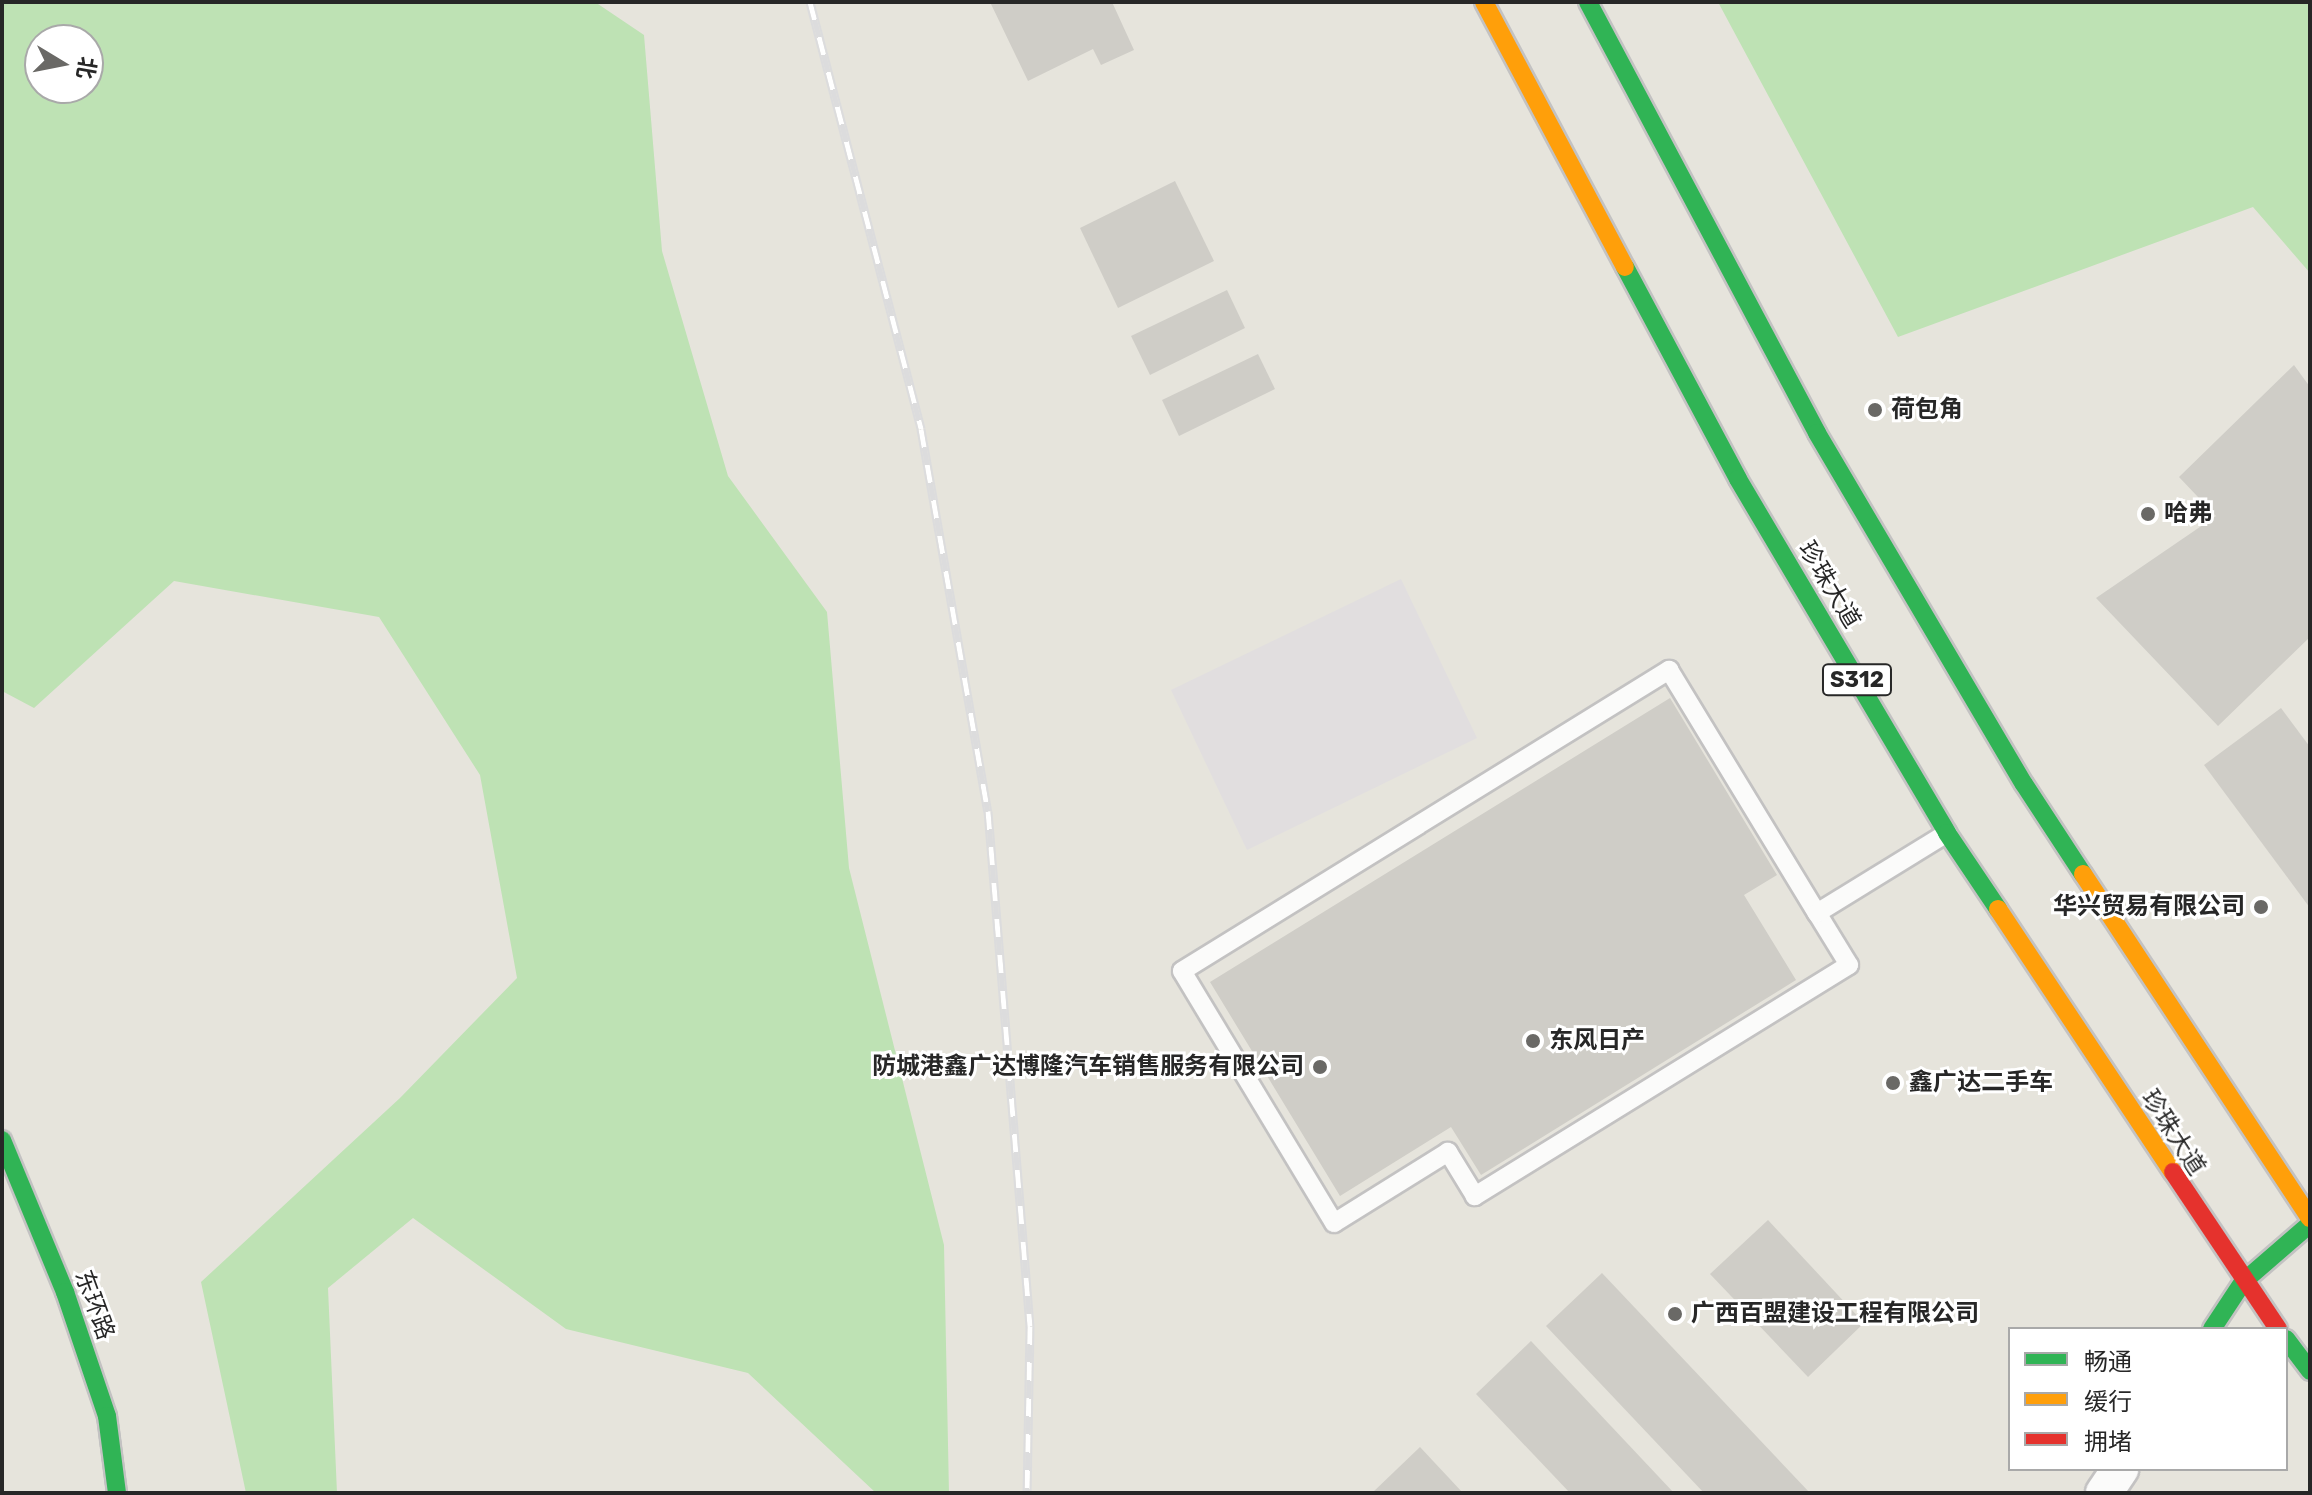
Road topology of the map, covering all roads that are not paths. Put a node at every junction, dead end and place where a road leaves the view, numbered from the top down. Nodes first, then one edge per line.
1 (1484, 2) edge
2 (1588, 2) edge
3 (1947, 833) junction
4 (1817, 913) junction
5 (2, 1140) edge
6 (2310, 1218) edge
7 (2310, 1224) edge
8 (2243, 1282) junction
9 (2213, 1327) edge
10 (2277, 1327) edge
11 (2288, 1342) edge
12 (2310, 1371) edge
13 (2119, 1471) edge
14 (117, 1493) edge
15 (2104, 1493) edge

1 - 3 main road, 珍珠大道 / S312
2 - 6 main road
3 - 4 lane
3 - 8 main road, 珍珠大道 / S312
4 - 4 lane
5 - 14 main road, 东环路
7 - 8 main road
8 - 9 main road
8 - 10 main road, 珍珠大道 / S312
11 - 12 main road
13 - 15 street

